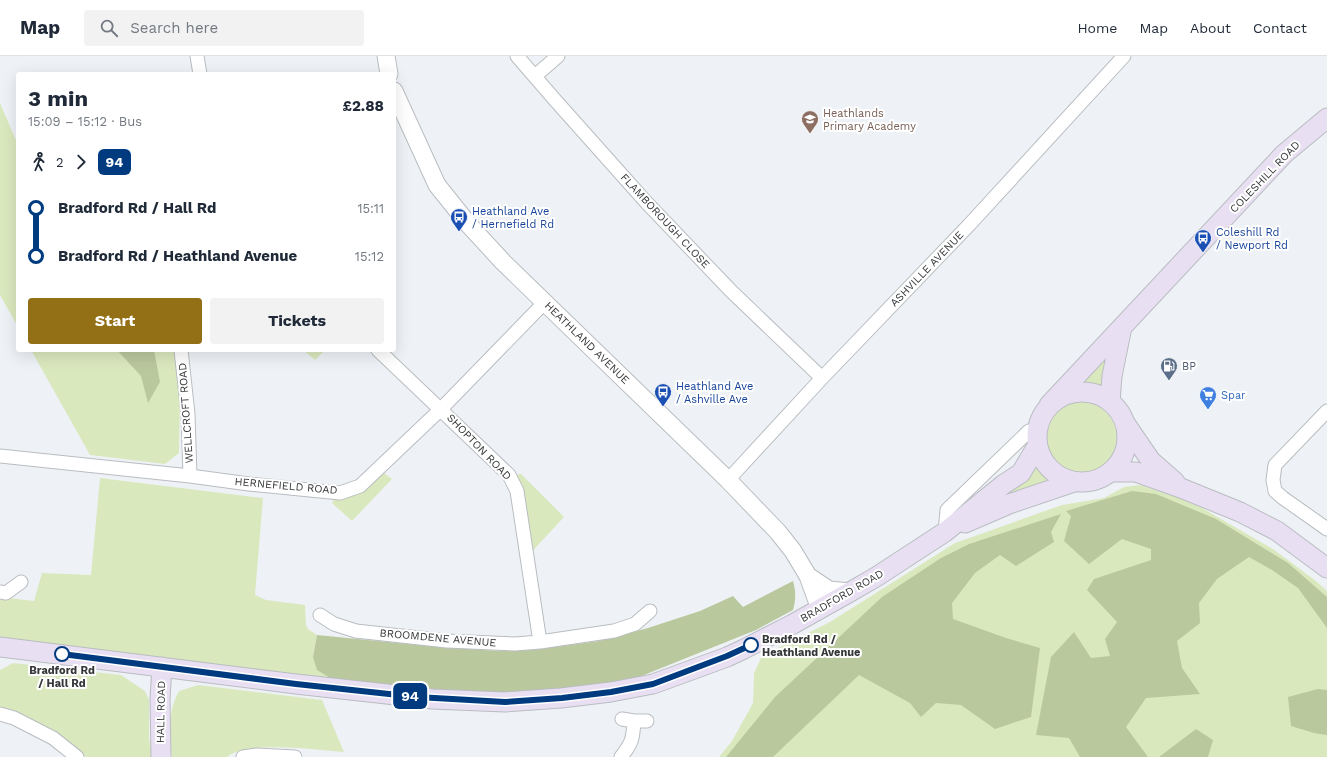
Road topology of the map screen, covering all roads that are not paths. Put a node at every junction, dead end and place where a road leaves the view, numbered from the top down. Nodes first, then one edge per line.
1 (197, 56) edge
2 (386, 56) edge
3 (517, 56) edge
4 (558, 56) edge
5 (1124, 56) edge
6 (200, 72) edge
7 (389, 72) edge
8 (534, 76) junction
9 (396, 95) edge
10 (1327, 118) edge
11 (545, 302) junction
12 (1122, 326) junction
13 (181, 352) edge
14 (380, 352) edge
15 (822, 378) junction
16 (1110, 402) junction
17 (1049, 405) junction
18 (441, 409) junction
19 (1327, 411) edge
20 (1124, 422) junction
21 (1037, 437) junction
22 (0, 456) edge
23 (987, 472) junction
24 (1110, 472) junction
25 (190, 476) junction
26 (728, 480) junction
27 (1074, 482) junction
28 (1181, 488) junction
29 (998, 489) junction
30 (1009, 504) junction
31 (1327, 529) edge
32 (945, 532) junction
33 (1327, 568) edge
34 (808, 576) junction
35 (20, 582) dead end
36 (0, 592) edge
37 (850, 592) junction
38 (820, 609) junction
39 (650, 611) dead end
40 (320, 615) dead end
41 (540, 642) junction
42 (0, 647) edge
43 (162, 666) junction
44 (0, 714) edge
45 (647, 721) dead end
46 (77, 757) edge
47 (161, 757) edge
48 (243, 757) edge
49 (295, 757) edge
50 (621, 757) edge

1 - 6 street
2 - 7 street
3 - 8 street, FLAMBOROUGH CLOSE
4 - 8 street
5 - 15 street, ASHVILLE AVENUE
8 - 15 street, FLAMBOROUGH CLOSE
9 - 11 street, HEATHLAND AVENUE
10 - 12 main road, COLESHILL ROAD
11 - 18 street, HERNEFIELD ROAD
11 - 26 street, HEATHLAND AVENUE
12 - 16 main road
12 - 17 main road, COLESHILL ROAD
13 - 25 street, WELLCROFT ROAD
14 - 18 street, SHOPTON ROAD
15 - 26 street, ASHVILLE AVENUE
16 - 17 main road
16 - 20 main road
17 - 21 main road
18 - 25 street, HERNEFIELD ROAD
18 - 41 street, SHOPTON ROAD
19 - 31 street
20 - 24 main road
20 - 28 main road
21 - 23 street
21 - 27 main road
21 - 29 main road, BRADFORD ROAD
22 - 25 street, HERNEFIELD ROAD
23 - 29 street
23 - 32 street
24 - 27 main road
24 - 28 main road
26 - 34 street, HEATHLAND AVENUE
27 - 30 main road, BRADFORD ROAD
28 - 33 main road
29 - 30 street
29 - 32 main road, BRADFORD ROAD
30 - 32 main road, BRADFORD ROAD
32 - 37 main road, BRADFORD ROAD
34 - 37 street, HEATHLAND AVENUE
34 - 38 street, HEATHLAND AVENUE
35 - 36 street
37 - 38 main road, BRADFORD ROAD
38 - 43 main road, BRADFORD ROAD
39 - 41 street, BROOMDENE AVENUE
40 - 41 street, BROOMDENE AVENUE
42 - 43 main road, BRADFORD ROAD
43 - 47 main road, HALL ROAD
44 - 46 street
45 - 50 street
48 - 49 street

